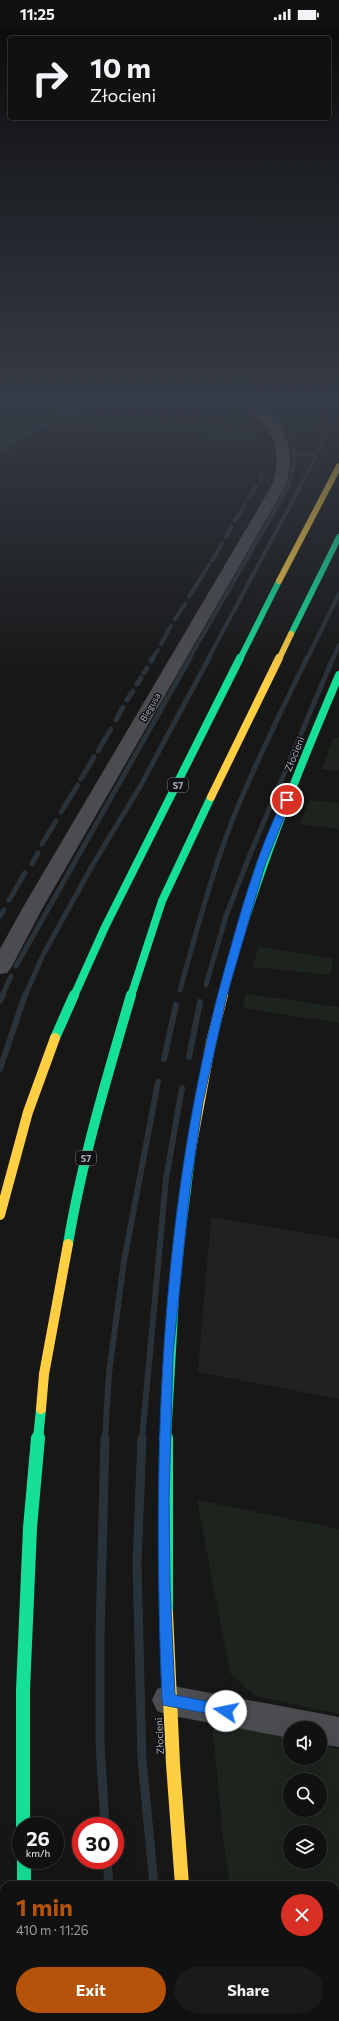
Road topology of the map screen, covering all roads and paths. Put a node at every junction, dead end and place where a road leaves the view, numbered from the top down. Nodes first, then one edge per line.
1 (273, 496) edge
2 (323, 496) edge
3 (339, 537) edge
4 (339, 675) edge
5 (0, 968) edge
6 (0, 1215) edge
7 (168, 1700) junction
8 (283, 1722) edge
9 (327, 1730) edge
10 (339, 1732) edge
11 (23, 1817) edge
12 (24, 1869) edge
13 (24, 1881) edge
14 (182, 1881) edge

1 - 5 street, Biegusa
2 - 6 main road, S7
3 - 11 main road, S7
4 - 7 main road, Złocieni
7 - 8 street
7 - 14 main road, Złocieni
9 - 10 street
12 - 13 main road

